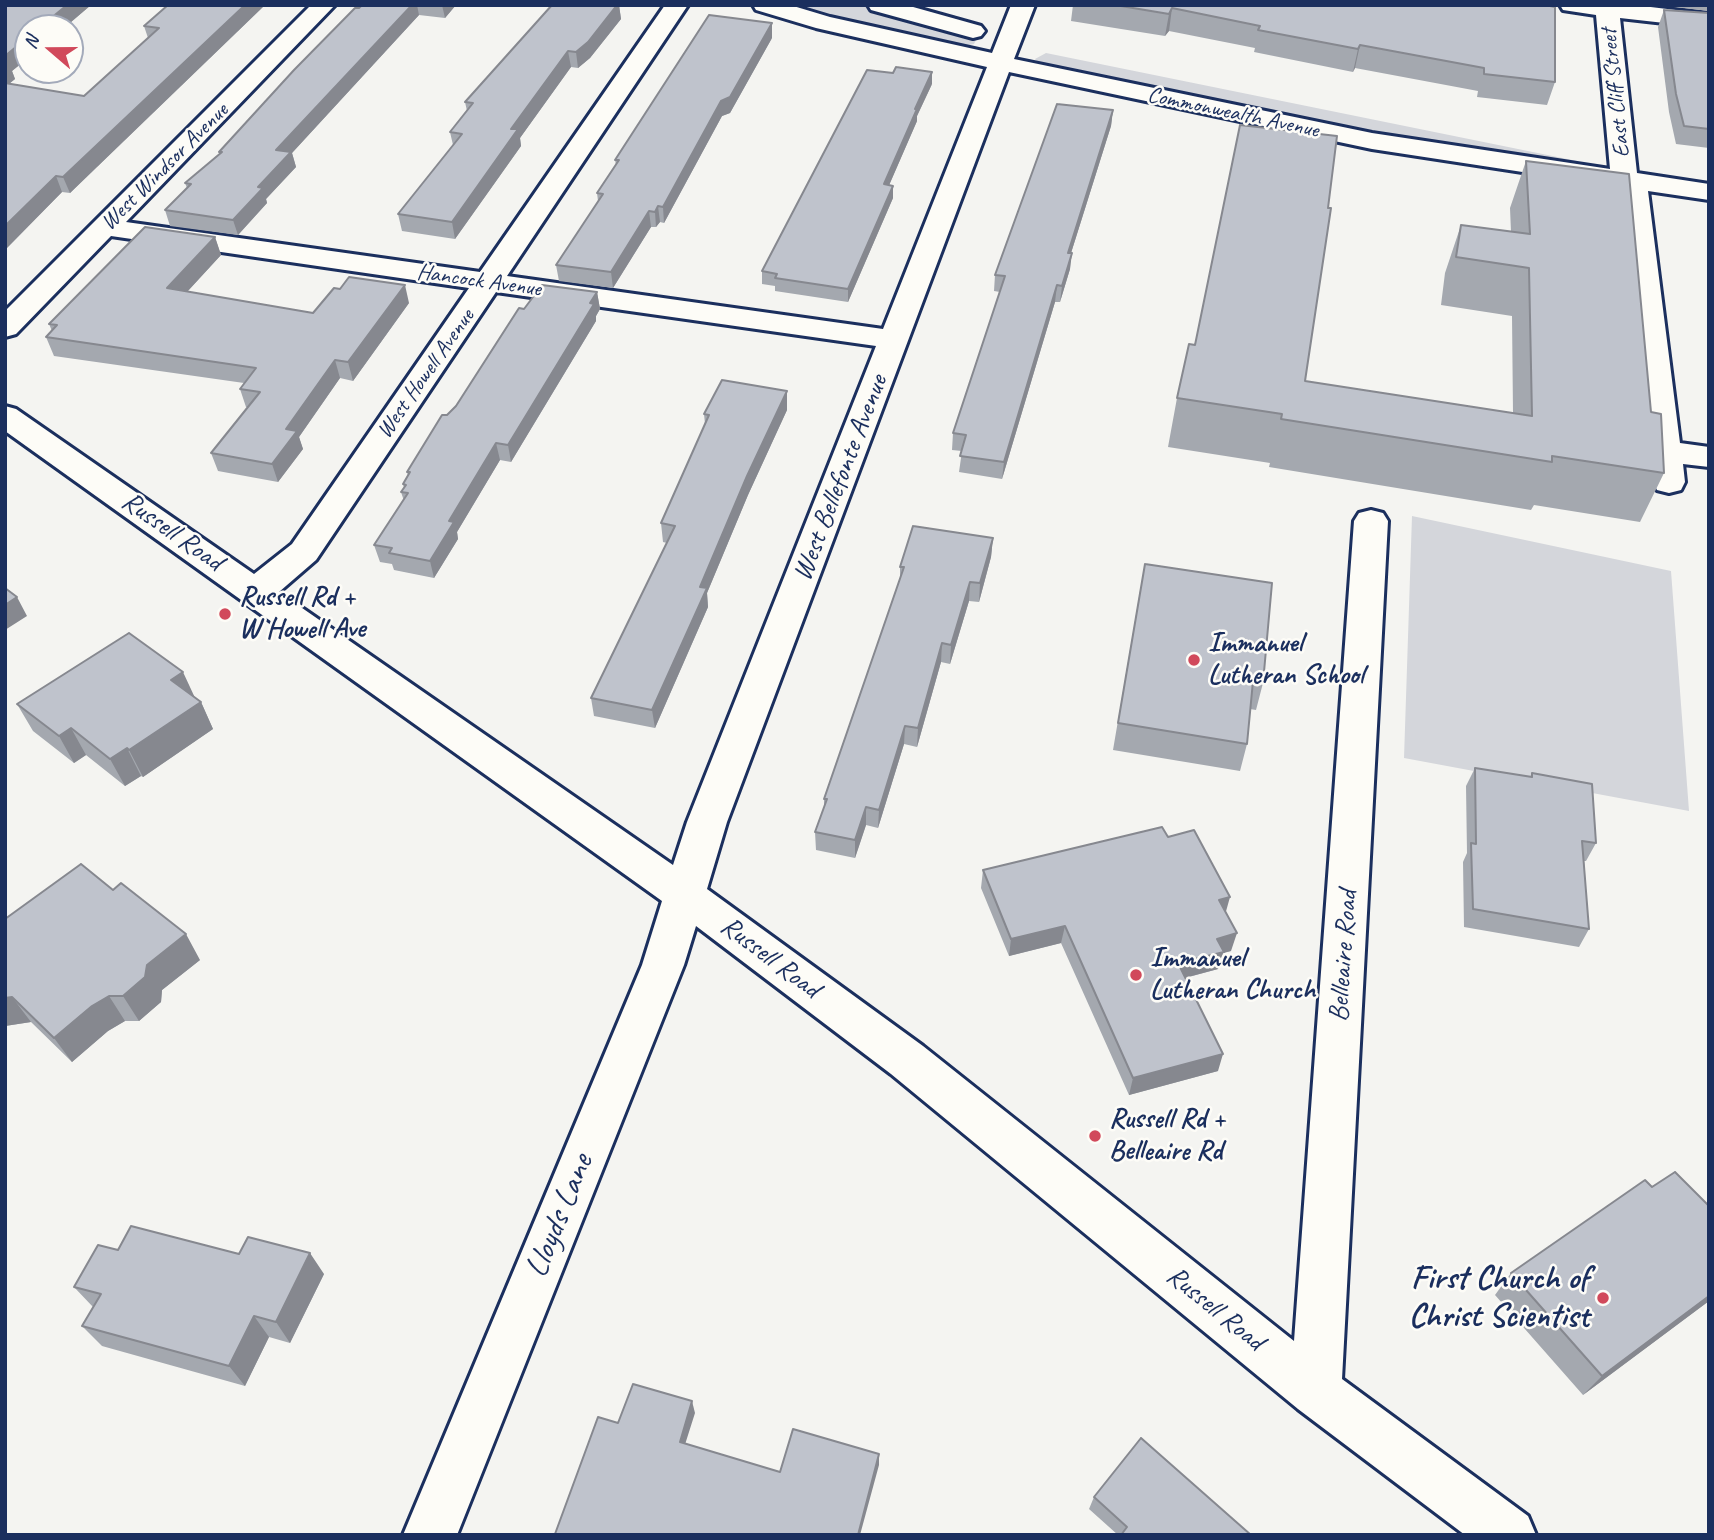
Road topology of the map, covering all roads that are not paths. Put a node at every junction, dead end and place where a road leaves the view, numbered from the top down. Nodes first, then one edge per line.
1 (324, 5) edge
2 (677, 5) edge
3 (764, 5) edge
4 (878, 5) edge
5 (1023, 5) edge
6 (1571, 5) edge
7 (1607, 7) edge
8 (1709, 21) edge
9 (1006, 52) junction
10 (1347, 111) dead end
11 (1386, 119) dead end
12 (1623, 173) junction
13 (1709, 181) edge
14 (1709, 192) edge
15 (105, 228) junction
16 (489, 282) junction
17 (5, 328) edge
18 (894, 340) junction
19 (5, 416) edge
20 (1666, 451) junction
21 (1709, 457) edge
22 (1669, 482) dead end
23 (1371, 521) dead end
24 (257, 591) junction
25 (686, 896) junction
26 (1316, 1391) junction
27 (430, 1535) edge
28 (1509, 1535) edge

1 - 15 street, West Windsor Avenue
2 - 16 street, West Howell Avenue
3 - 9 street, Commonwealth Avenue
4 - 9 street, Commonwealth Avenue
5 - 9 street, West Bellefonte Avenue
6 - 7 street
7 - 8 street
7 - 12 street, East Cliff Street
9 - 10 street, Commonwealth Avenue
9 - 12 street, Commonwealth Avenue
9 - 18 street, West Bellefonte Avenue
11 - 12 street, Commonwealth Avenue
12 - 13 street, Commonwealth Avenue
12 - 14 street, Commonwealth Avenue
12 - 20 street, East Cliff Street
15 - 16 street, Hancock Avenue
15 - 17 street, West Windsor Avenue
16 - 18 street, Hancock Avenue
16 - 24 street, West Howell Avenue
18 - 25 street, West Bellefonte Avenue
19 - 24 street, Russell Road
20 - 21 street
20 - 22 street, East Cliff Street
23 - 26 street, Belleaire Road
24 - 25 street, Russell Road
25 - 26 street, Russell Road
25 - 27 street, Lloyds Lane
26 - 28 street, Russell Road

